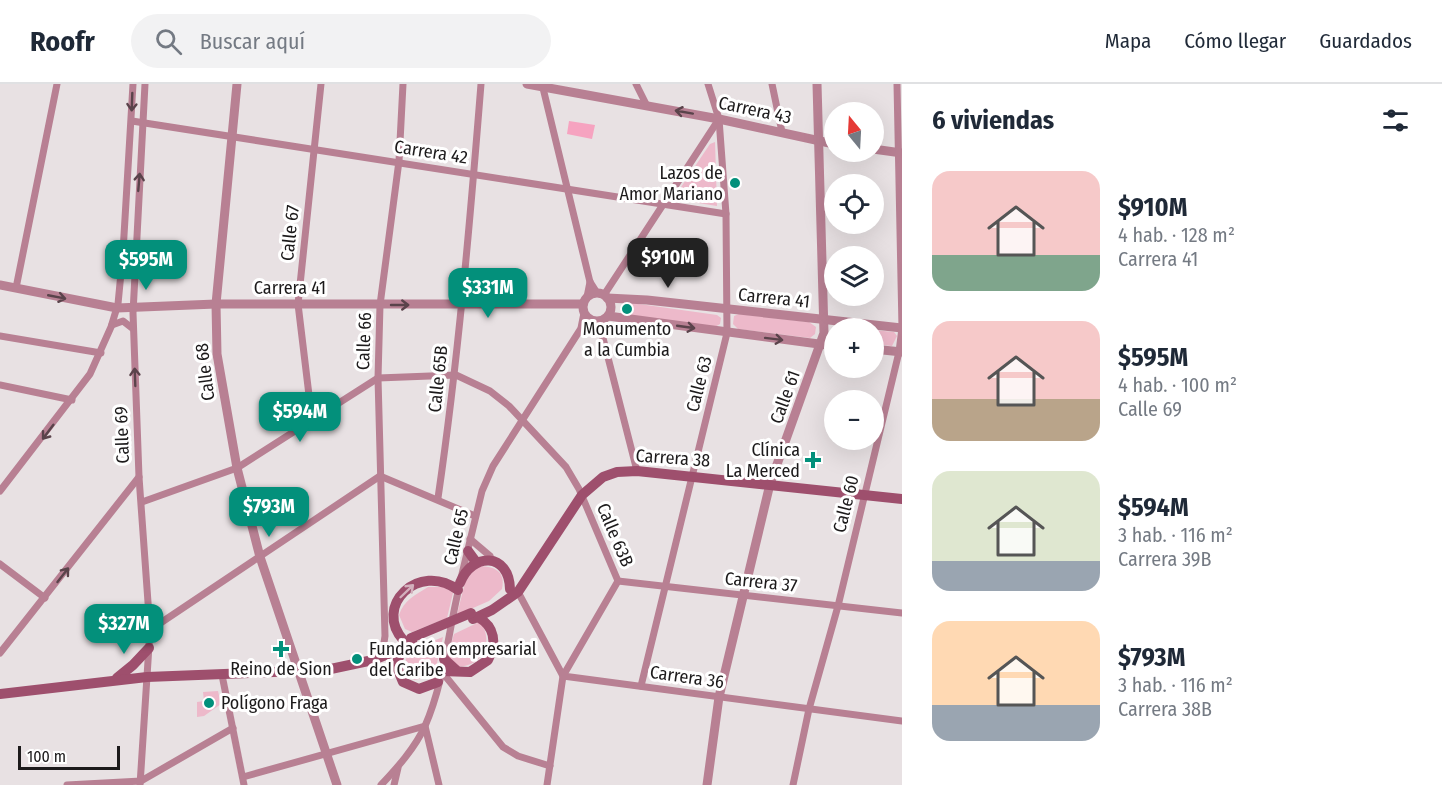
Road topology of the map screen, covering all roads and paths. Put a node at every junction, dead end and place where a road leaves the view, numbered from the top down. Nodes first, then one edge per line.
1 (57, 84) edge
2 (133, 84) edge
3 (145, 84) edge
4 (237, 84) edge
5 (321, 84) edge
6 (404, 84) edge
7 (481, 84) edge
8 (527, 84) edge
9 (636, 84) edge
10 (708, 84) edge
11 (772, 84) edge
12 (818, 84) edge
13 (897, 84) edge
14 (542, 86) edge
15 (647, 106) junction
16 (719, 119) junction
17 (132, 121) junction
18 (144, 122) junction
19 (782, 132) junction
20 (232, 136) junction
21 (819, 143) junction
22 (824, 143) edge
23 (313, 149) junction
24 (884, 150) edge
25 (900, 152) edge
26 (399, 161) junction
27 (474, 174) junction
28 (568, 190) junction
29 (125, 201) junction
30 (138, 201) junction
31 (664, 204) junction
32 (726, 214) junction
33 (590, 282) junction
34 (0, 285) edge
35 (16, 288) junction
36 (603, 295) junction
37 (216, 304) junction
38 (298, 304) junction
39 (380, 305) junction
40 (459, 305) junction
41 (117, 308) junction
42 (133, 309) junction
43 (728, 310) junction
44 (588, 311) junction
45 (606, 317) junction
46 (825, 318) edge
47 (824, 320) edge
48 (824, 326) edge
49 (884, 326) edge
50 (111, 327) junction
51 (902, 328) edge
52 (133, 330) junction
53 (727, 333) junction
54 (602, 334) junction
55 (0, 336) edge
56 (821, 345) junction
57 (824, 345) edge
58 (884, 350) edge
59 (901, 352) edge
60 (101, 353) junction
61 (456, 375) junction
62 (378, 378) junction
63 (0, 385) edge
64 (72, 400) junction
65 (522, 418) junction
66 (312, 420) junction
67 (237, 468) junction
68 (637, 471) junction
69 (692, 475) junction
70 (380, 476) junction
71 (139, 477) junction
72 (770, 484) junction
73 (0, 491) edge
74 (127, 494) junction
75 (582, 495) junction
76 (864, 495) junction
77 (438, 498) junction
78 (902, 499) edge
79 (141, 500) junction
80 (475, 516) junction
81 (470, 539) junction
82 (468, 551) junction
83 (490, 556) dead end
84 (260, 557) junction
85 (476, 562) junction
86 (0, 564) edge
87 (618, 581) junction
88 (459, 586) junction
89 (663, 586) junction
90 (514, 590) junction
91 (742, 595) junction
92 (45, 598) junction
93 (838, 606) junction
94 (902, 613) edge
95 (474, 616) junction
96 (150, 630) junction
97 (408, 643) junction
98 (149, 648) junction
99 (387, 648) junction
100 (0, 652) edge
101 (444, 659) junction
102 (364, 660) junction
103 (456, 670) junction
104 (299, 671) junction
105 (222, 675) junction
106 (440, 675) junction
107 (147, 676) junction
108 (563, 676) junction
109 (115, 680) junction
110 (641, 686) junction
111 (0, 694) edge
112 (719, 697) junction
113 (809, 709) junction
114 (902, 721) edge
115 (424, 726) junction
116 (233, 728) junction
117 (326, 754) junction
118 (399, 766) junction
119 (550, 766) junction
120 (243, 781) edge
121 (94, 783) edge
122 (140, 783) edge
123 (67, 785) edge
124 (337, 785) edge
125 (381, 785) edge
126 (394, 785) edge
127 (439, 785) edge
128 (548, 785) edge
129 (707, 785) edge
130 (793, 785) edge

1 - 35 street
2 -> 17 street
3 - 18 street, Calle 69
4 - 20 street, Calle 68
5 - 23 street, Calle 67
6 - 26 street, Calle 66
7 - 27 street, Calle 65B
8 - 14 street, Carrera 43
9 - 15 street
10 - 16 street, Calle 63
11 - 19 street
12 - 21 street, Calle 61
13 - 25 street, Calle 60
14 - 15 street, Carrera 43
14 - 28 street, Calle 65
16 -> 15 street, Carrera 43
16 - 19 street, Carrera 43
16 - 31 street
16 - 32 street, Calle 63
17 - 18 street, Carrera 42
17 - 29 street
18 - 20 street, Carrera 42
30 -> 18 street, Calle 69
19 - 21 street, Carrera 43
20 - 23 street, Carrera 42
20 - 37 street, Calle 68
21 - 22 street, Carrera 43
21 - 46 street, Calle 61
23 - 26 street, Carrera 42
23 - 38 street, Calle 67
24 - 25 street
25 - 51 street, Calle 60
26 - 27 street, Carrera 42
26 - 39 street, Calle 66
27 - 28 street, Carrera 42
27 - 40 street, Calle 65B
28 - 31 street, Carrera 42
28 - 33 street, Calle 65
29 - 30 street
29 - 41 street
30 - 42 street, Calle 69
31 - 32 street, Carrera 42
31 - 36 street
32 - 43 street, Calle 63
33 - 36 street, Calle 65
33 - 44 street, Calle 65
34 - 35 street, Carrera 41
35 -> 41 street, Carrera 41
36 - 43 street, Carrera 41
36 - 44 street
36 - 45 street
37 - 38 street, Carrera 41
37 - 42 street, Carrera 41
37 - 67 street, Calle 68
38 - 39 street, Carrera 41
38 - 66 street, Calle 67
39 -> 40 street, Carrera 41
39 - 62 street, Calle 66
40 - 44 street, Carrera 41
40 - 61 street, Calle 65B
41 - 42 street, Carrera 41
41 - 50 street
42 - 52 street, Calle 69
43 - 47 street, Carrera 41
43 - 53 street, Calle 63
44 - 45 street
44 - 54 street
44 - 65 street, Calle 65
45 -> 53 street
45 - 54 street
48 - 56 street, Calle 61
49 - 51 street, Carrera 41
50 - 52 street
50 - 60 street
51 - 59 street, Calle 60
71 -> 52 street, Calle 69
53 -> 56 street
53 - 69 street, Calle 63
54 - 68 street
55 - 60 street
56 - 57 street
56 - 72 street, Calle 61
58 - 59 street
59 - 76 street, Calle 60
60 - 64 street
61 - 62 street
61 - 65 street, Calle 63B
61 - 77 street, Calle 65B
62 - 66 street
62 - 70 street, Calle 66
63 - 64 street
64 -> 73 street
65 - 75 street, Calle 63B
65 - 80 street, Calle 65
66 - 67 street
67 - 79 street
67 - 84 street, Calle 68
68 - 69 main road, Carrera 38
68 - 75 main road, Carrera 38
69 - 72 main road, Carrera 38
69 - 89 street, Calle 63
70 - 77 street
70 - 84 street
70 - 99 street, Calle 66
71 - 74 street
71 - 79 street, Calle 69
72 - 76 main road, Carrera 38
72 - 91 street, Calle 61
74 - 79 street
92 -> 74 street
75 - 87 street, Calle 63B
75 - 90 main road, Carrera 38
76 - 78 main road, Carrera 38
76 - 93 street, Calle 60
77 - 80 street
79 - 96 street, Calle 69
80 - 81 street, Calle 65
81 - 82 street, Calle 65
81 - 83 street
82 - 85 main road
82 - 88 street, Calle 65
84 - 96 street
84 - 104 street, Calle 68
85 - 88 main road
85 - 90 main road
86 - 92 street
87 - 89 street, Carrera 37
87 - 108 street, Calle 63B
97 -> 88 main road
88 - 101 street, Calle 65
89 - 91 street, Carrera 37
89 - 110 street, Calle 63
90 - 95 main road, Carrera 38
90 - 108 street
91 - 93 street, Carrera 37
91 - 112 street, Calle 61
92 - 100 street
93 - 94 street, Carrera 37
93 - 113 street, Calle 60
95 - 97 main road, Carrera 38, bridge
95 - 103 main road
96 - 98 street, Calle 69
97 - 99 main road, Carrera 38
97 - 102 main road, Carrera 38
97 - 106 main road
98 - 107 street, Calle 69
98 - 109 main road
99 - 102 main road, Carrera 38
101 - 103 main road
101 - 106 street, Calle 65
102 - 104 main road, Carrera 38
103 - 106 main road
104 - 105 main road, Carrera 38
104 - 117 street, Calle 68
105 - 107 main road, Carrera 38
105 - 116 street
106 - 115 street, Calle 65
106 - 119 street
107 - 109 main road, Carrera 38
107 - 122 street, Calle 69
108 - 110 street, Carrera 36
108 - 119 street, Calle 63B
109 - 111 main road, Carrera 38
110 - 112 street, Carrera 36
112 - 113 street, Carrera 36
112 - 129 street, Calle 61
113 - 114 street, Carrera 36
113 - 130 street, Calle 60
115 - 117 street
115 - 118 street, Calle 65
115 - 127 street
116 - 120 street
116 - 122 street
117 - 120 street
117 - 124 street, Calle 68
118 - 125 street, Calle 65
118 - 126 street, Calle 65
119 - 128 street, Calle 63B
121 - 122 street
121 - 123 street

